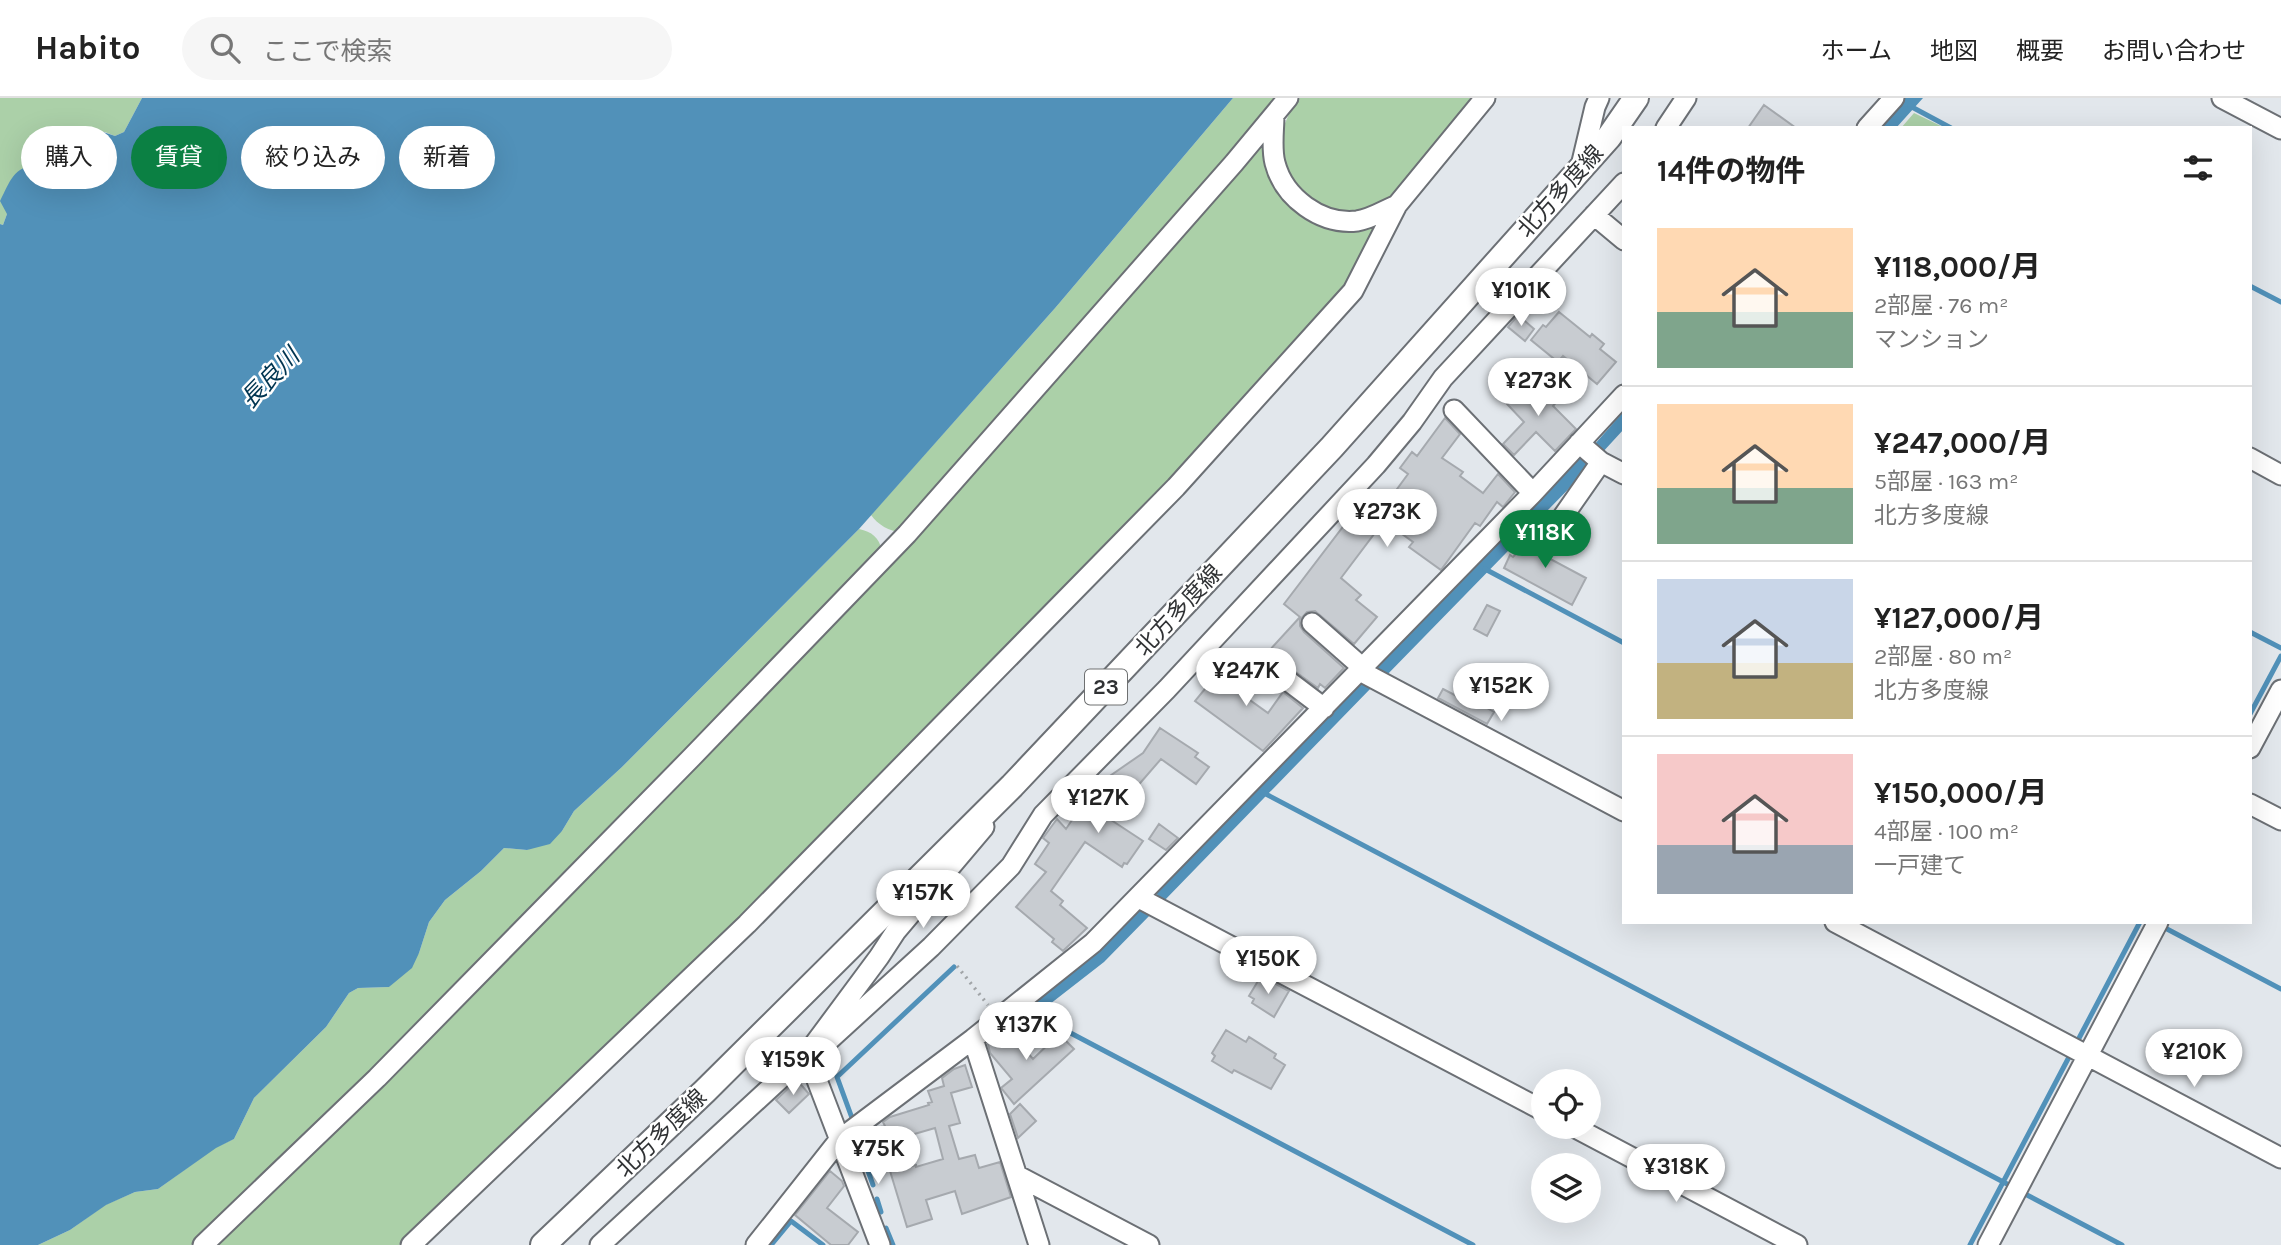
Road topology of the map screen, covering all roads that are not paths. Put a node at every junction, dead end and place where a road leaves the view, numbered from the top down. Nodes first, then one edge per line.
1 (1288, 98) edge
2 (1485, 98) edge
3 (1600, 98) edge
4 (1636, 98) edge
5 (1686, 98) edge
6 (1894, 98) edge
7 (2222, 98) edge
8 (1274, 115) junction
9 (1667, 126) edge
10 (1869, 126) edge
11 (2281, 130) edge
12 (1581, 166) junction
13 (1622, 185) edge
14 (1397, 205) junction
15 (1594, 215) junction
16 (1622, 238) edge
17 (1622, 397) edge
18 (1454, 410) dead end
19 (1579, 443) junction
20 (2252, 459) edge
21 (1601, 462) junction
22 (1622, 473) edge
23 (2281, 475) edge
24 (1533, 493) junction
25 (1557, 525) dead end
26 (1312, 623) dead end
27 (1252, 669) dead end
28 (1361, 670) junction
29 (2281, 690) edge
30 (1324, 708) junction
31 (2252, 744) edge
32 (1012, 786) junction
33 (2252, 805) edge
34 (1622, 810) edge
35 (2281, 820) edge
36 (1139, 898) junction
37 (1839, 924) edge
38 (2157, 924) edge
39 (973, 1039) junction
40 (807, 1054) junction
41 (2088, 1056) junction
42 (1531, 1104) edge
43 (840, 1139) junction
44 (1597, 1139) edge
45 (2281, 1158) edge
46 (1018, 1176) junction
47 (202, 1245) edge
48 (411, 1245) edge
49 (543, 1245) edge
50 (600, 1245) edge
51 (756, 1245) edge
52 (880, 1245) edge
53 (1039, 1245) edge
54 (1149, 1245) edge
55 (1797, 1245) edge
56 (1988, 1245) edge

1 - 8 street
2 - 14 street
3 - 12 street
4 - 12 main road, 北方多度線 / 23
5 - 9 street
6 - 10 street
7 - 11 street
8 - 14 street
8 - 47 street
12 - 32 main road, 北方多度線 / 23
13 - 15 street
14 - 48 street
15 - 16 street
15 - 40 street
17 - 19 street
18 - 24 street
19 - 21 street
19 - 24 street
20 - 23 street
21 - 22 street
21 - 25 street
24 - 28 street
26 - 28 street
27 - 30 street
28 - 30 street
28 - 34 street
29 - 31 street
30 - 36 street
32 - 40 street
32 - 49 main road, 北方多度線 / 23
33 - 35 street
36 - 39 street
36 - 42 street
37 - 41 street
38 - 41 street
39 - 43 street
39 - 46 street
40 - 43 street
40 - 50 street
41 - 45 street
41 - 56 street
43 - 51 street
43 - 52 street
44 - 55 street
46 - 53 street
46 - 54 street

